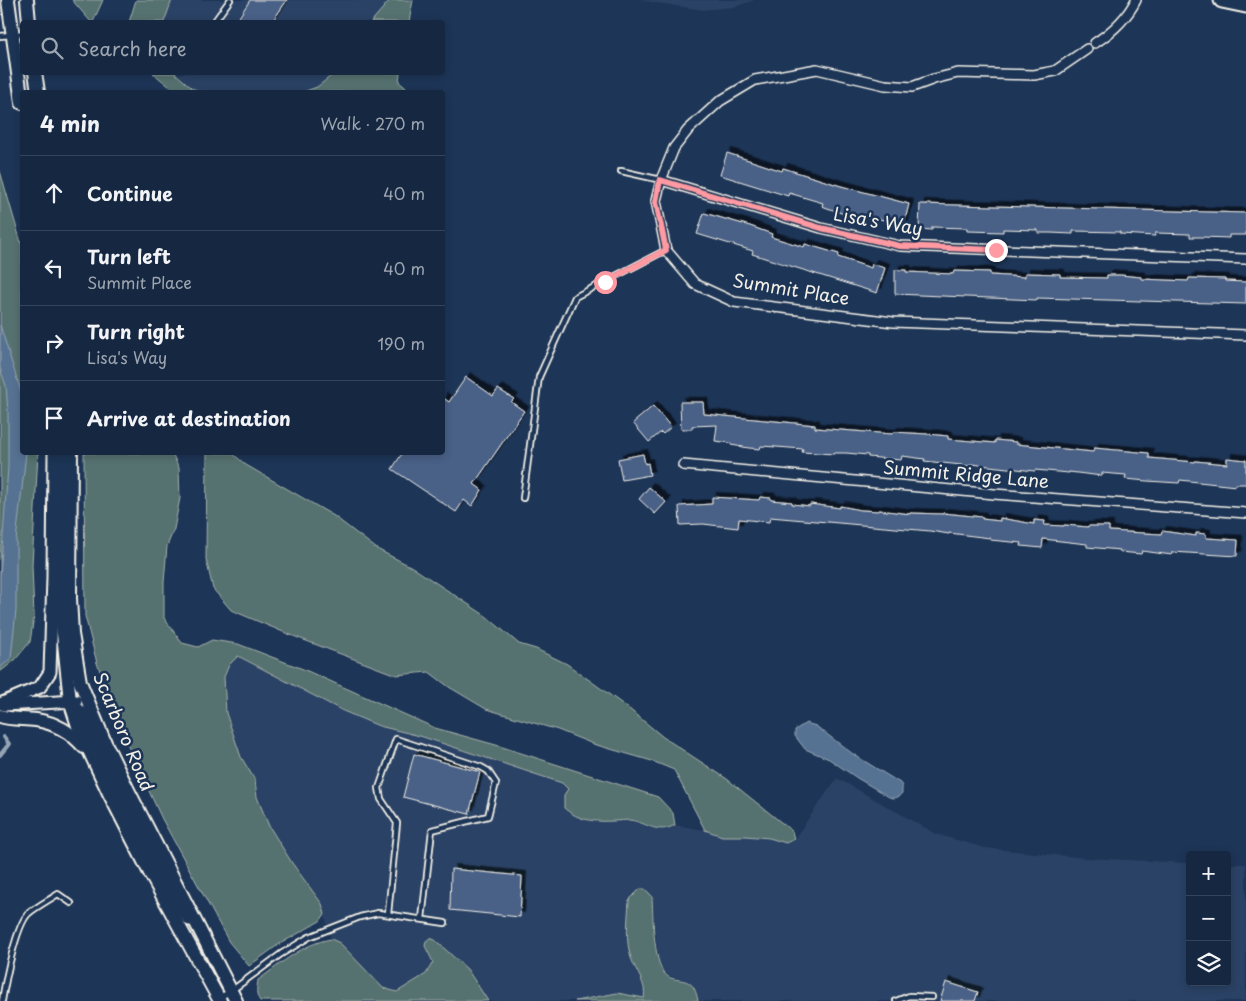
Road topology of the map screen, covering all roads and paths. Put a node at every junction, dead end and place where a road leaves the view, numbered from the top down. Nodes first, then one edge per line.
1 (8, 0) edge
2 (27, 0) edge
3 (230, 0) edge
4 (1136, 0) edge
5 (1222, 0) edge
6 (1246, 5) edge
7 (29, 20) edge
8 (215, 20) edge
9 (12, 35) edge
10 (1096, 43) dead end
11 (1087, 49) dead end
12 (35, 75) edge
13 (20, 90) edge
14 (38, 90) edge
15 (621, 171) dead end
16 (660, 180) junction
17 (666, 250) junction
18 (1246, 259) edge
19 (1246, 335) edge
20 (54, 455) edge
21 (62, 455) edge
22 (71, 455) edge
23 (683, 465) dead end
24 (523, 498) dead end
25 (1246, 513) edge
26 (87, 701) junction
27 (70, 702) junction
28 (0, 704) edge
29 (0, 716) edge
30 (90, 754) junction
31 (71, 903) dead end
32 (388, 914) junction
33 (422, 919) junction
34 (445, 923) dead end
35 (214, 960) junction
36 (233, 996) edge
37 (932, 997) dead end
38 (219, 1000) edge
39 (2, 1001) edge
40 (896, 1001) edge

1 - 9 main road
2 - 7 main road
3 - 8 lane
4 - 10 street
5 - 6 highway
9 - 13 main road
11 - 16 street, Summit Place
12 - 14 main road
15 - 16 lane
16 - 17 street, Summit Place
16 - 18 street, Lisa's Way
17 - 19 street, Summit Place
17 - 24 lane
20 - 28 street
21 - 27 main road, Scarboro Road
22 - 26 main road, Scarboro Road
23 - 25 street, Summit Ridge Lane
26 - 27 street
26 - 35 main road, Scarboro Road
27 - 28 street
27 - 30 main road, Scarboro Road
27 - 35 street
29 - 30 main road
30 - 38 main road, Scarboro Road
31 - 39 lane
32 - 33 lane
32 - 33 lane
32 - 36 lane
33 - 34 lane
35 - 36 main road, Scarboro Road
36 - 38 lane
37 - 40 lane

